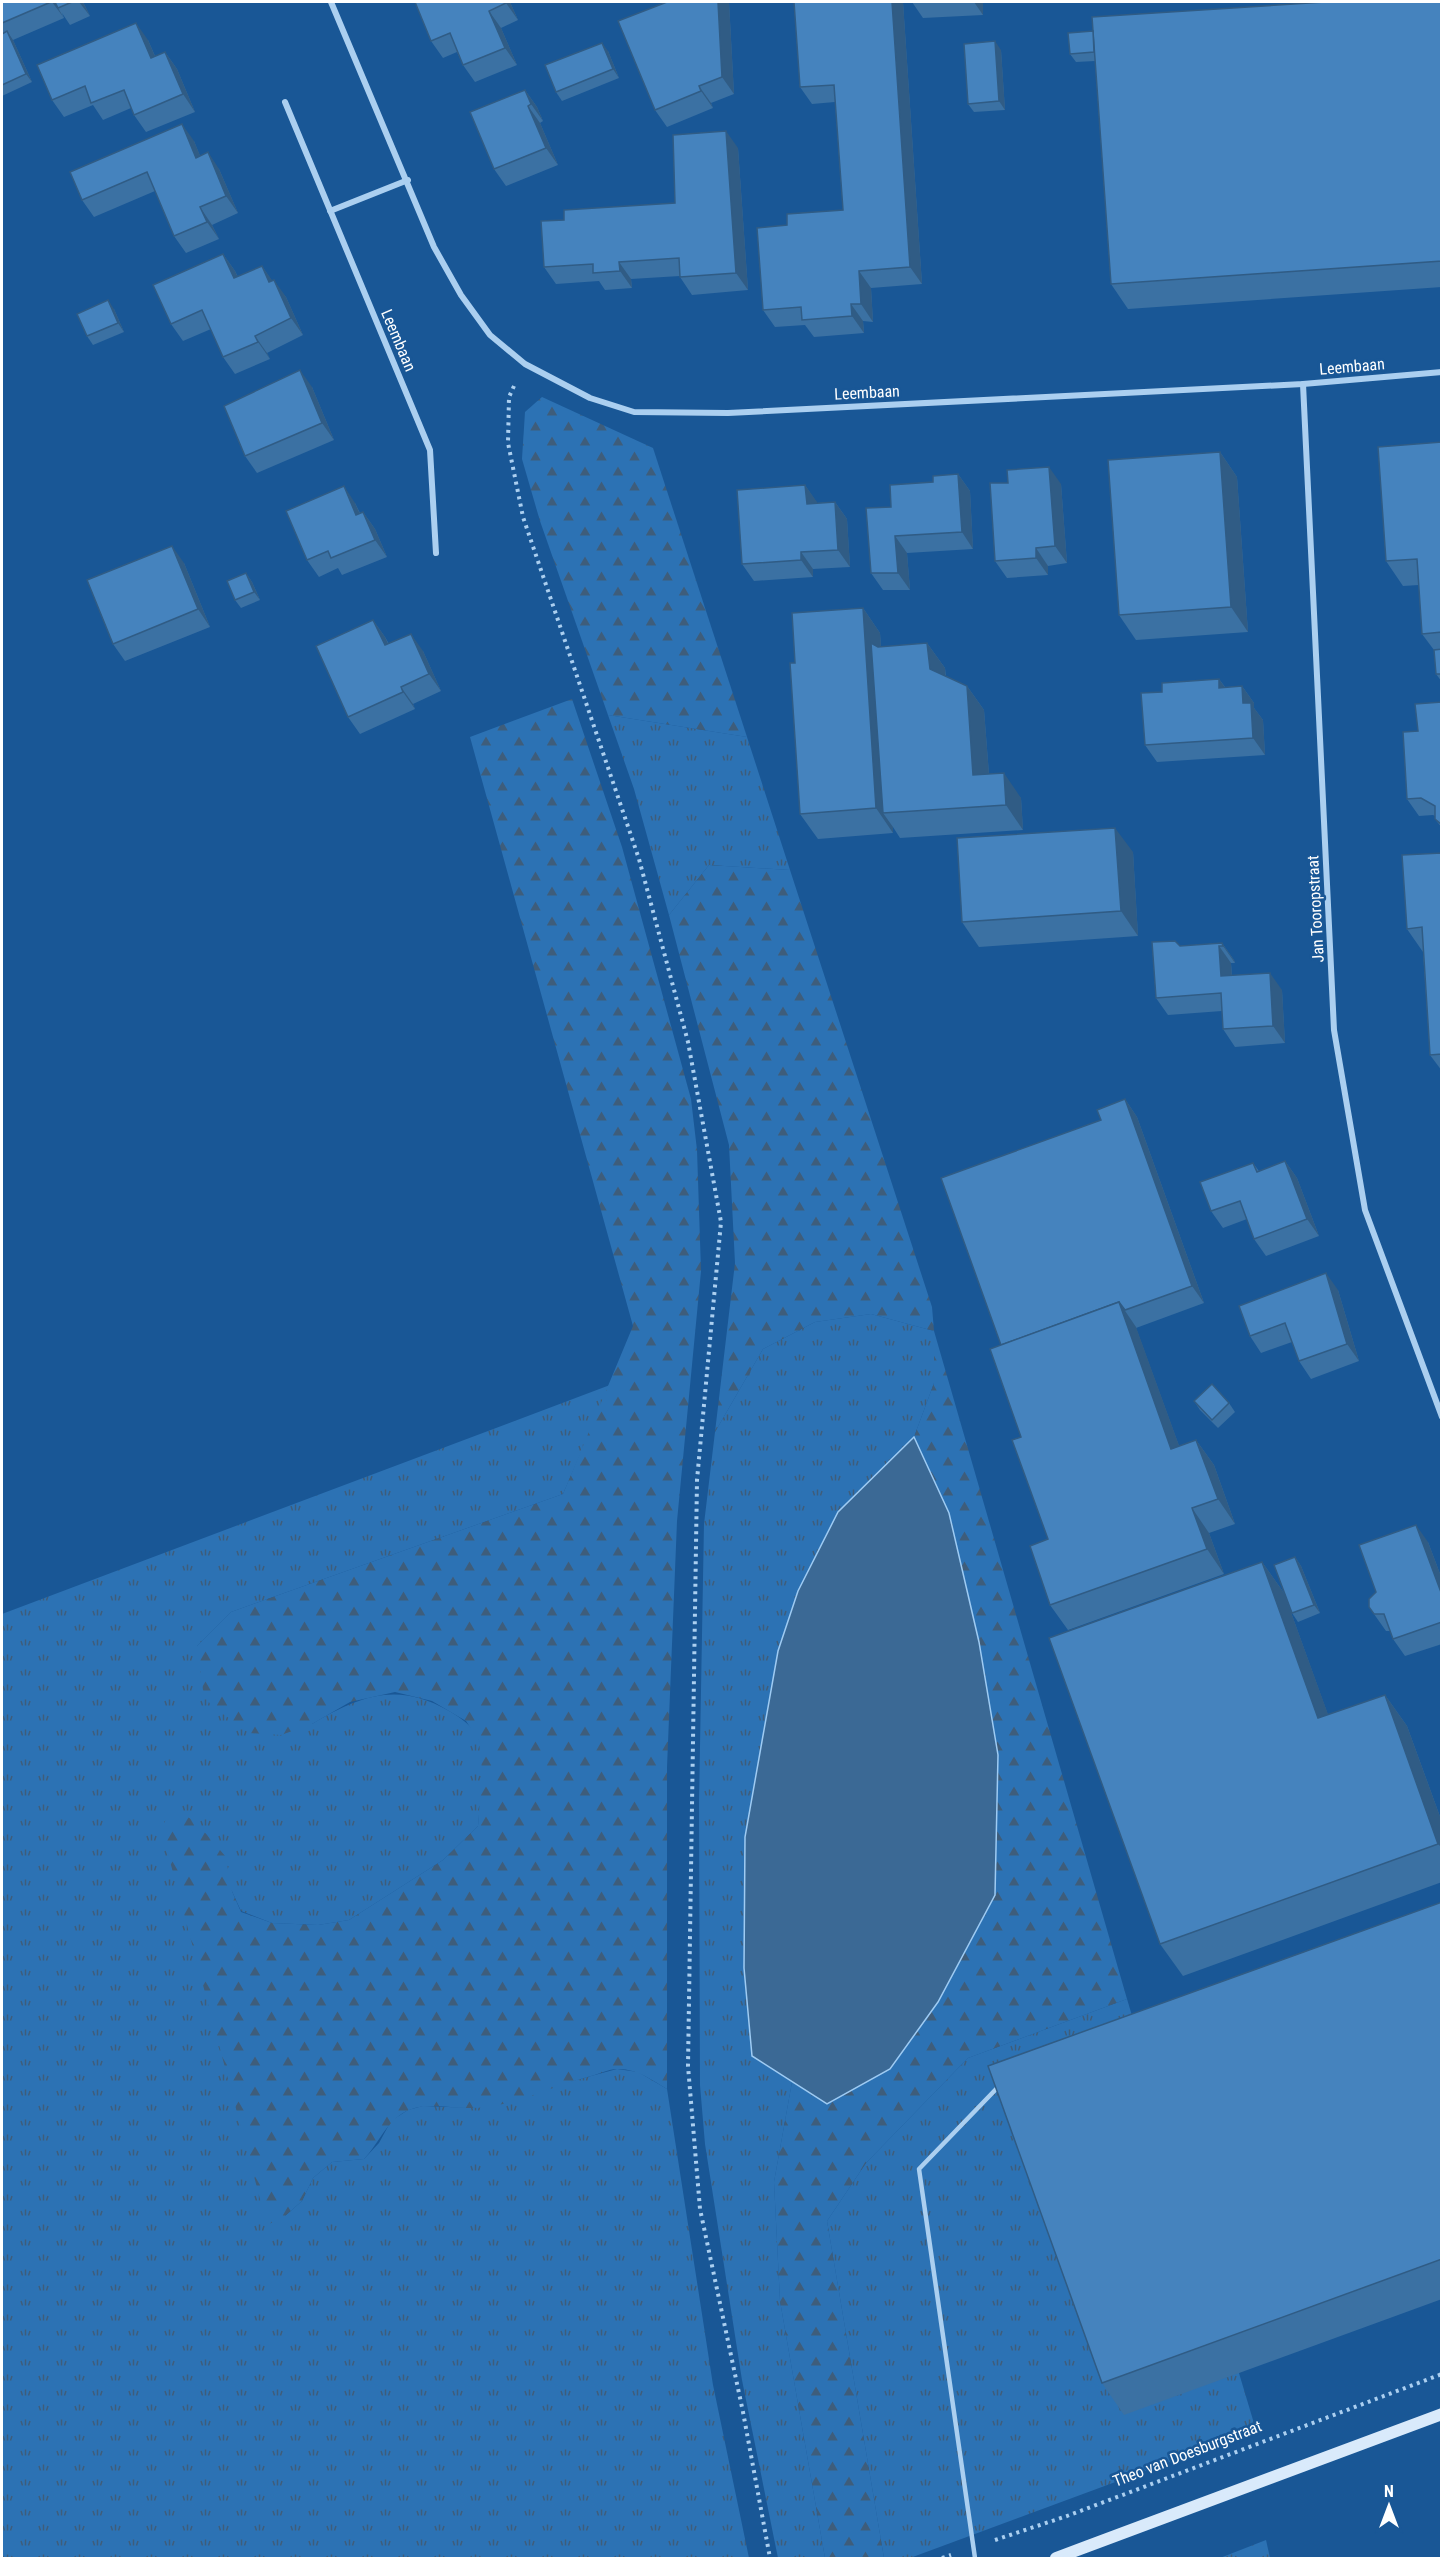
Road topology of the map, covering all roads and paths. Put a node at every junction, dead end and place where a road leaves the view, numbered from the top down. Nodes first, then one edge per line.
1 (331, 2) edge
2 (285, 102) dead end
3 (408, 180) junction
4 (330, 211) junction
5 (525, 364) junction
6 (1442, 372) edge
7 (1303, 384) junction
8 (436, 553) dead end
9 (1442, 1417) edge
10 (1002, 2082) edge
11 (1442, 2374) edge
12 (1442, 2414) edge
13 (974, 2548) junction
14 (770, 2559) edge
15 (942, 2559) edge
16 (975, 2559) edge
17 (1056, 2559) edge

1 - 3 street, Leembaan
2 - 4 street, Leembaan
3 - 4 street
3 - 5 street, Leembaan
4 - 8 street, Leembaan
5 - 7 street, Leembaan
5 - 14 path
6 - 7 street, Leembaan
7 - 9 street, Jan Tooropstraat
10 - 13 lane
11 - 13 path, Theo van Doesburgstraat
12 - 17 main road
13 - 15 path, Theo van Doesburgstraat
13 - 16 lane

